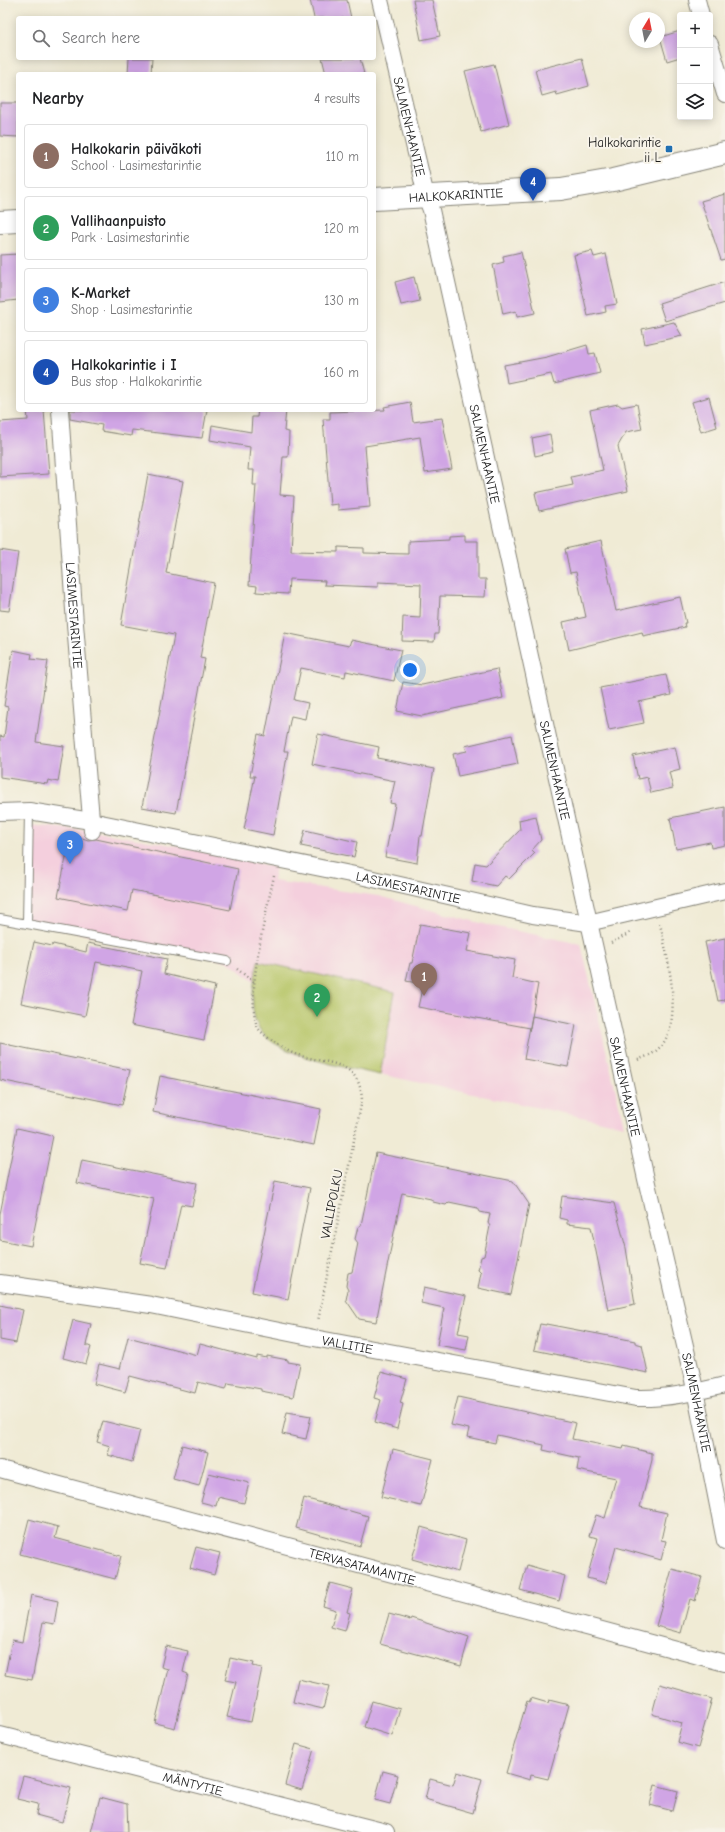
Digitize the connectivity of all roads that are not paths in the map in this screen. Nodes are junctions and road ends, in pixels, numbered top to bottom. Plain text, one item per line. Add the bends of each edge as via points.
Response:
1 (380, 0) edge
2 (697, 0) edge
3 (701, 12) edge
4 (711, 48) edge
5 (725, 94) edge
6 (725, 153) edge
7 (426, 196) junction
8 (376, 199) edge
9 (16, 221) edge
10 (0, 222) edge
11 (60, 412) edge
12 (29, 811) junction
13 (0, 812) edge
14 (92, 826) junction
15 (725, 891) edge
16 (0, 919) edge
17 (27, 923) junction
18 (588, 923) junction
19 (227, 961) road end
20 (0, 1283) edge
21 (725, 1385) edge
22 (695, 1393) junction
23 (0, 1469) edge
24 (725, 1541) edge
25 (725, 1663) edge
26 (0, 1736) edge
27 (386, 1832) edge

1 - 7 street, SALMENHAANTIE
2 - 3 street
4 - 5 street
6 - 7 street, HALKOKARINTIE via 613,180 561,189
7 - 8 street, HALKOKARINTIE
7 - 18 street, SALMENHAANTIE
9 - 10 street
11 - 14 street, LASIMESTARINTIE
12 - 13 street, LASIMESTARINTIE
12 - 14 street, LASIMESTARINTIE
12 - 17 lane
14 - 18 street, LASIMESTARINTIE via 360,876 533,914
15 - 18 street, LASIMESTARINTIE
16 - 17 lane
17 - 19 lane
18 - 22 street, SALMENHAANTIE
20 - 22 street, VALLITIE via 151,1305 636,1398 658,1399
21 - 22 street, VALLITIE
22 - 24 street, SALMENHAANTIE
23 - 25 street, TERVASATAMANTIE
26 - 27 street, MÄNTYTIE

